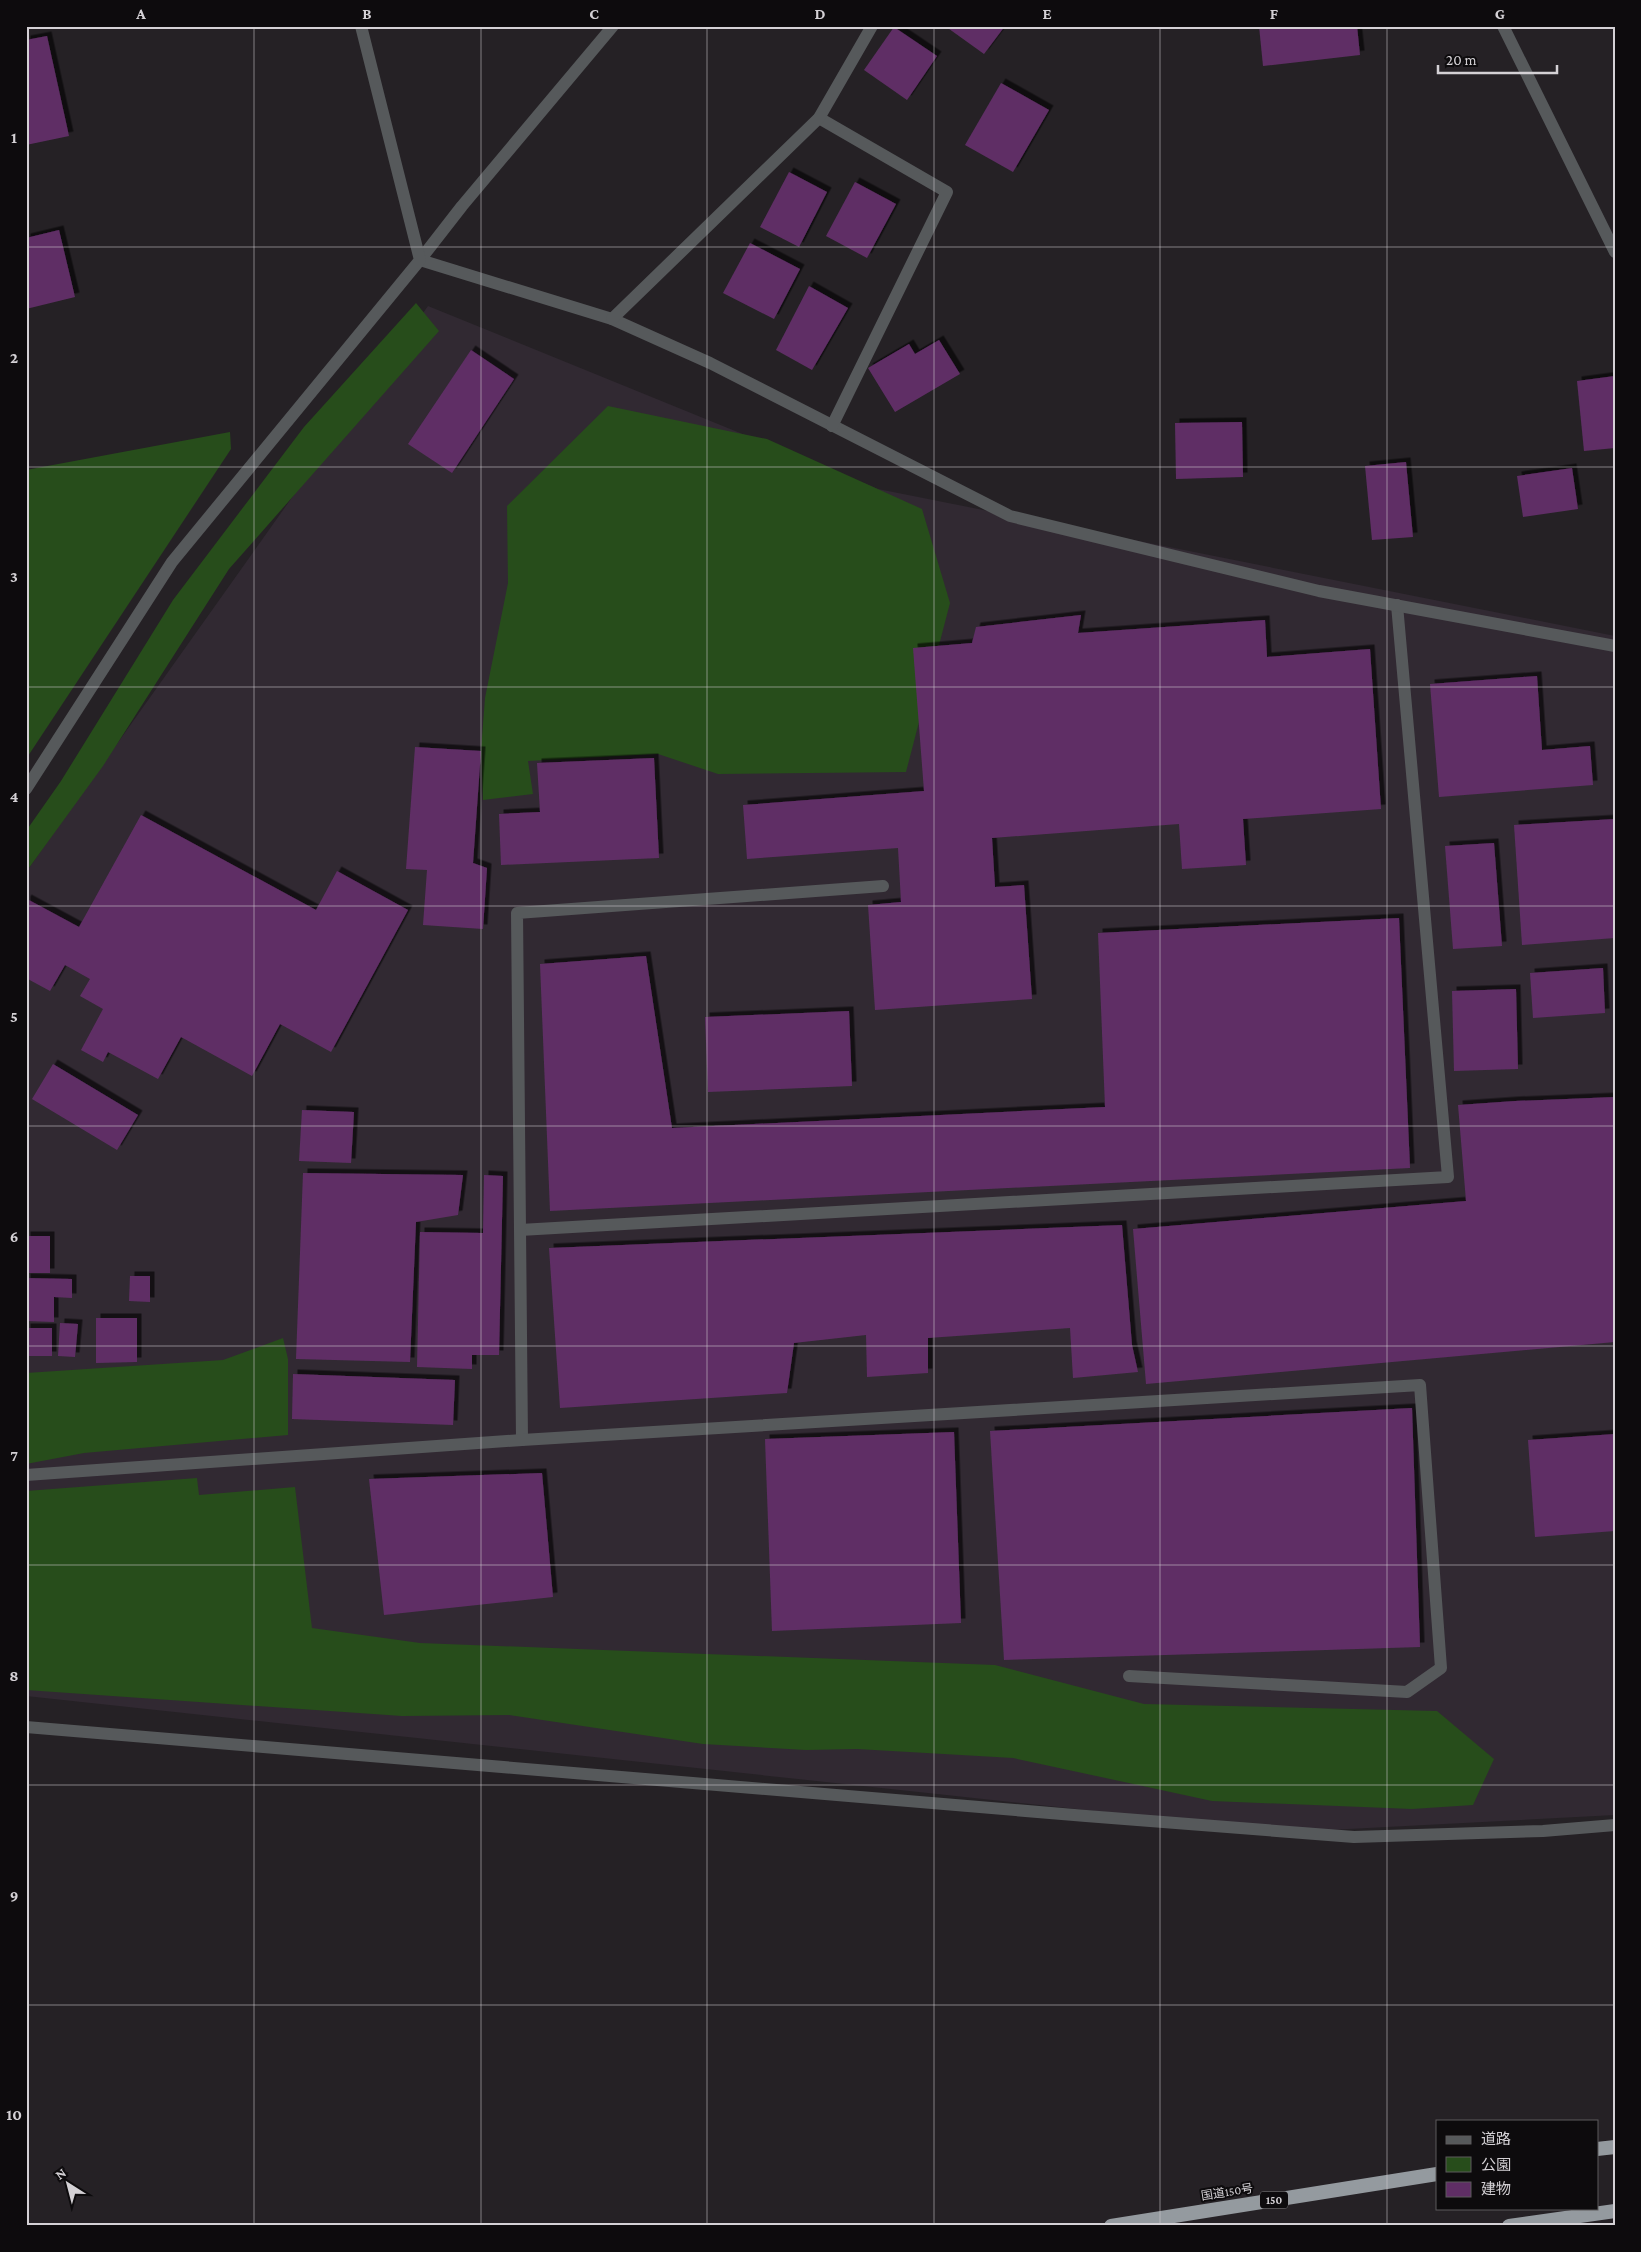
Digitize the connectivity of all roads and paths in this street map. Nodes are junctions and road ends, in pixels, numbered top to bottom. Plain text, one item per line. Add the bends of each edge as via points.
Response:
1 (361, 26) edge
2 (613, 26) edge
3 (872, 26) edge
4 (1503, 26) edge
5 (819, 118) junction
6 (1615, 252) edge
7 (420, 260) junction
8 (612, 319) junction
9 (832, 426) junction
10 (1397, 605) junction
11 (1615, 646) edge
12 (26, 789) edge
13 (884, 886) dead end
14 (520, 1230) junction
15 (522, 1440) junction
16 (26, 1475) edge
17 (1129, 1676) dead end
18 (26, 1727) edge
19 (1615, 1825) edge
20 (1615, 2147) edge
21 (1598, 2149) edge
22 (1436, 2174) edge
23 (1615, 2211) edge
24 (1111, 2226) edge
25 (1509, 2226) edge

1 - 7 street
2 - 7 street
3 - 5 street
4 - 6 street
5 - 8 street
5 - 9 street via 947,192
7 - 8 street
7 - 12 street via 172,562
8 - 9 street
9 - 10 street via 1010,516 1319,591
10 - 11 street
10 - 14 street via 1448,1177
13 - 14 street via 517,913
14 - 15 street
15 - 16 street
15 - 17 street via 1420,1385 1440,1668 1407,1692
18 - 19 street via 1354,1837 1543,1831
20 - 21 highway
22 - 24 highway, 国道150号 / 150
23 - 25 highway

